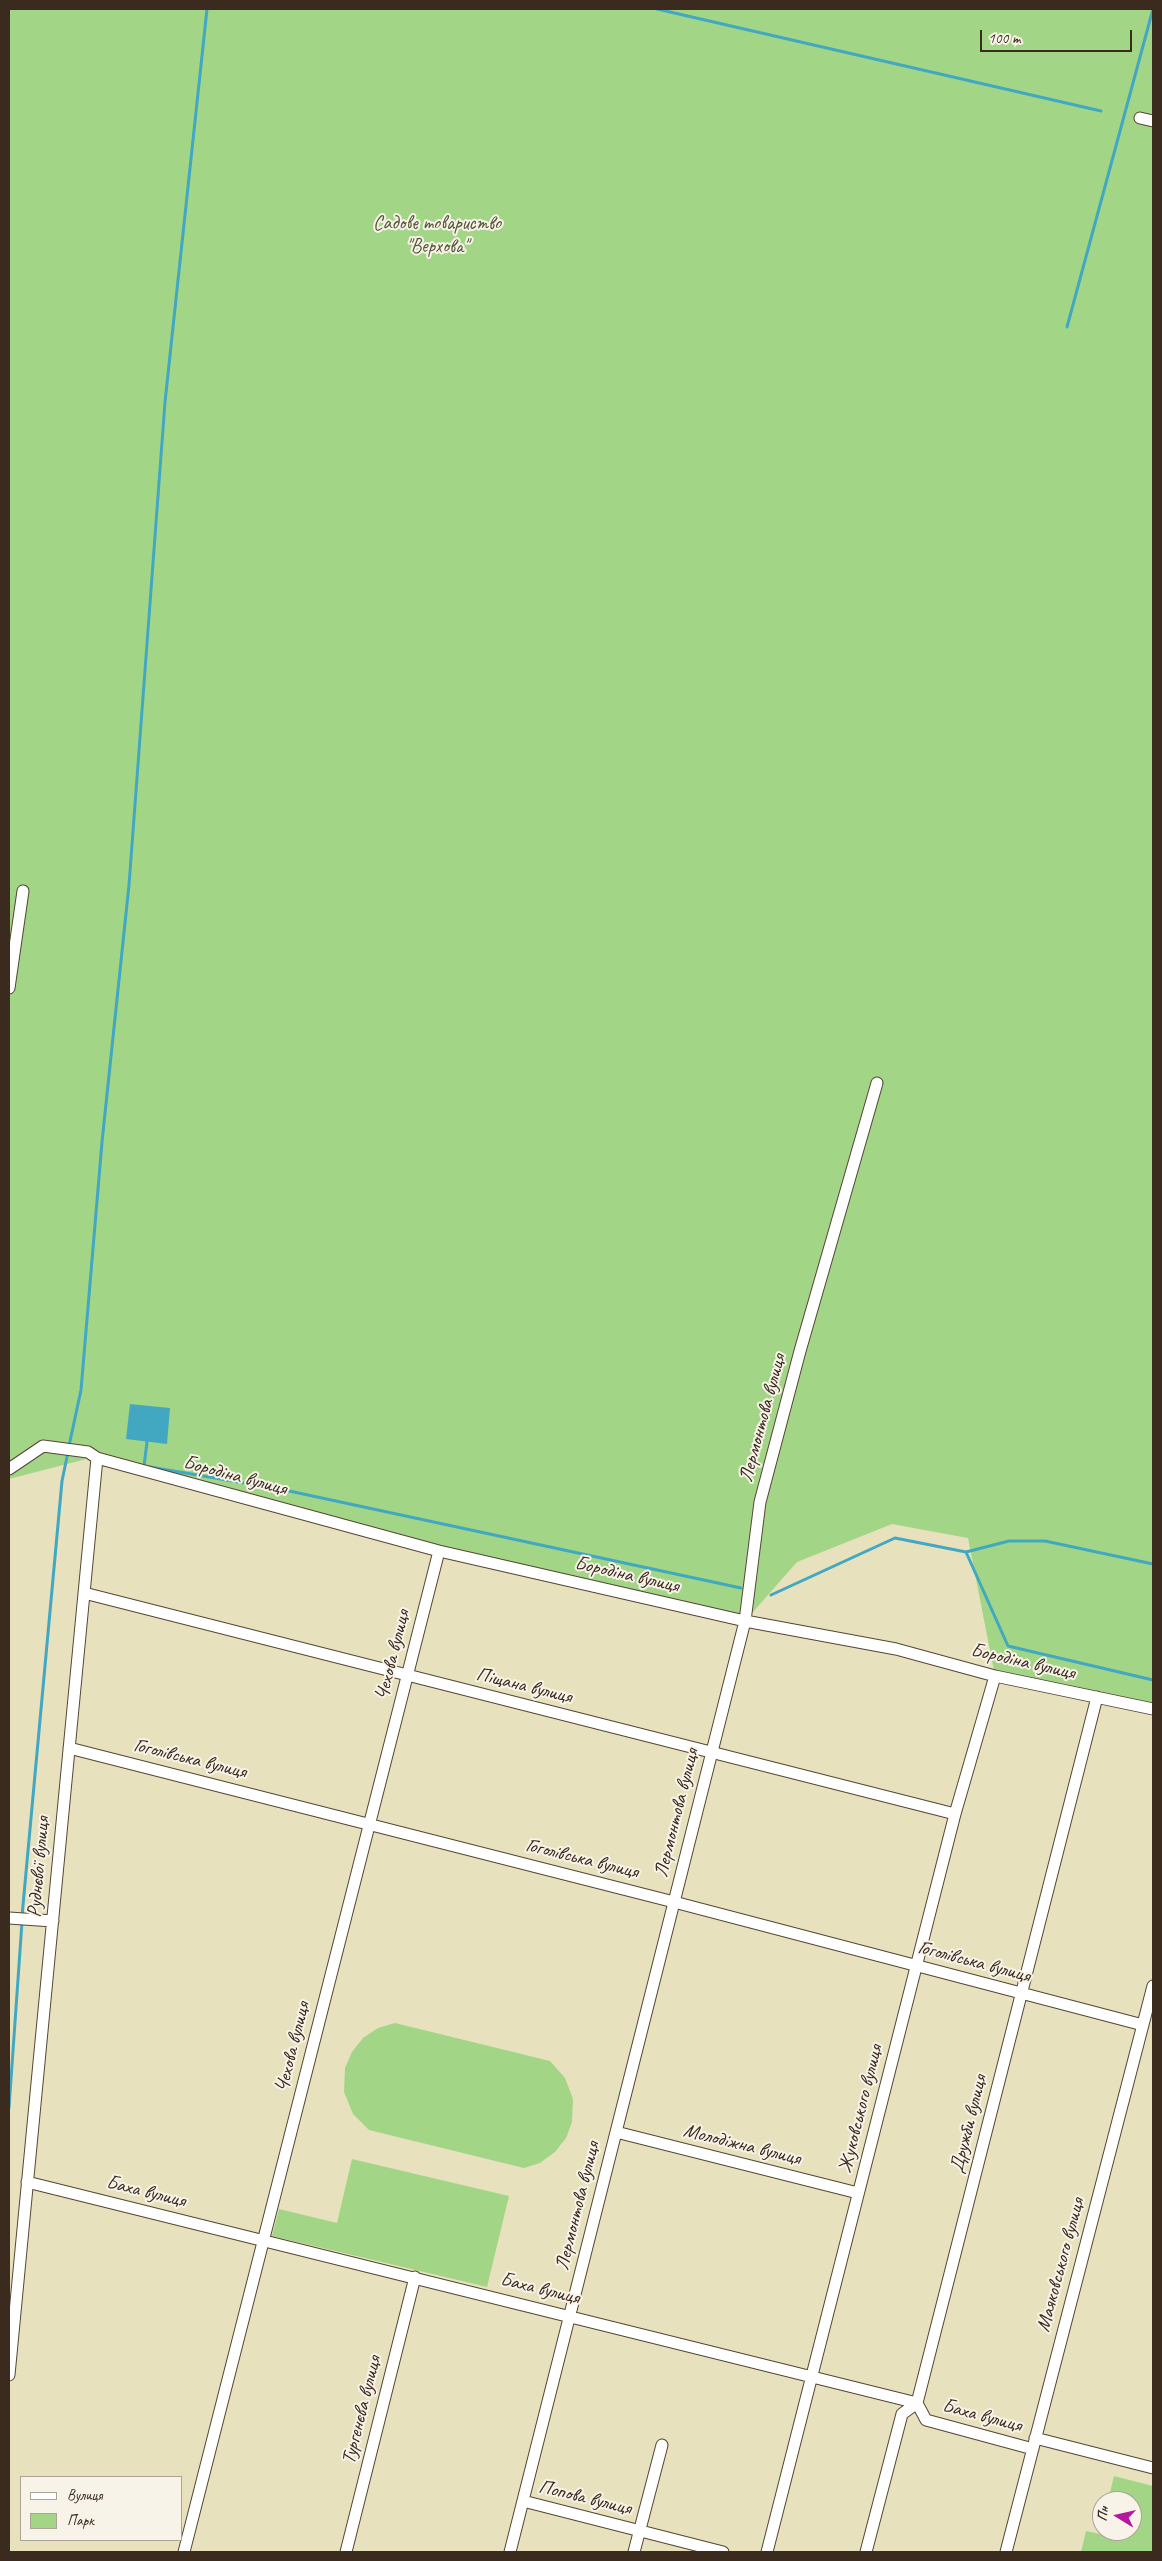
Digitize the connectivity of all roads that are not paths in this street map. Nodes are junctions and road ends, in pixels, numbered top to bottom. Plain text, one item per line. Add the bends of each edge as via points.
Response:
1 (1140, 118) dead end
2 (1153, 121) edge
3 (23, 891) dead end
4 (9, 988) edge
5 (877, 1083) dead end
6 (92, 1455) junction
7 (9, 1468) edge
8 (439, 1551) junction
9 (84, 1593) junction
10 (745, 1621) junction
11 (408, 1676) junction
12 (995, 1676) junction
13 (1097, 1697) junction
14 (1153, 1710) edge
15 (69, 1748) junction
16 (711, 1753) junction
17 (956, 1814) junction
18 (370, 1824) junction
19 (674, 1902) junction
20 (9, 1918) edge
21 (52, 1921) junction
22 (916, 1966) junction
23 (1153, 1986) edge
24 (1021, 1994) junction
25 (1143, 2025) junction
26 (616, 2132) junction
27 (28, 2182) junction
28 (858, 2194) junction
29 (263, 2240) junction
30 (415, 2278) junction
31 (569, 2316) junction
32 (9, 2376) edge
33 (812, 2376) junction
34 (917, 2403) junction
35 (1034, 2444) junction
36 (662, 2445) dead end
37 (1153, 2468) edge
38 (522, 2501) junction
39 (639, 2531) junction
40 (184, 2552) edge
41 (346, 2552) edge
42 (510, 2552) edge
43 (634, 2552) edge
44 (723, 2552) edge
45 (767, 2552) edge
46 (866, 2552) edge
47 (1006, 2552) edge

1 - 2 street
3 - 4 street
5 - 10 street, Лермонтова вулиця via 760,1502
6 - 7 street via 43,1446
6 - 8 street, Бородіна вулиця
6 - 9 street, Руднєвої вулиця
8 - 10 street, Бородіна вулиця
8 - 11 street, Чехова вулиця
9 - 11 street, Піщана вулиця
9 - 15 street, Руднєвої вулиця
10 - 12 street, Бородіна вулиця via 896,1649
10 - 16 street, Лермонтова вулиця
11 - 16 street, Піщана вулиця
11 - 18 street, Чехова вулиця
12 - 13 street, Бородіна вулиця
12 - 17 street, Жуковського вулиця
13 - 14 street, Бородіна вулиця
13 - 24 street, Дружби вулиця
15 - 18 street, Гоголівська вулиця
15 - 21 street, Руднєвої вулиця
16 - 17 street, Піщана вулиця
16 - 19 street, Лермонтова вулиця
17 - 22 street, Жуковського вулиця
18 - 19 street, Гоголівська вулиця
18 - 29 street, Чехова вулиця
19 - 22 street, Гоголівська вулиця
19 - 26 street, Лермонтова вулиця
20 - 21 street
21 - 27 street, Руднєвої вулиця
22 - 24 street, Гоголівська вулиця
22 - 28 street, Жуковського вулиця
23 - 25 street, Маяковського вулиця
24 - 25 street, Гоголівська вулиця
24 - 34 street, Дружби вулиця
25 - 35 street, Маяковського вулиця
26 - 28 street, Молодіжна вулиця
26 - 31 street, Лермонтова вулиця
27 - 29 street, Баха вулиця
27 - 32 street, Руднєвої вулиця
28 - 33 street, Жуковського вулиця
29 - 30 street, Баха вулиця
29 - 40 street, Чехова вулиця
30 - 31 street, Баха вулиця
30 - 41 street, Тургенєва вулиця
31 - 33 street, Баха вулиця
31 - 38 street, Лермонтова вулиця
33 - 34 street, Баха вулиця
33 - 45 street, Жуковського вулиця
34 - 35 street, Баха вулиця via 926,2420
34 - 46 street, Дружби вулиця via 902,2414
35 - 37 street, Баха вулиця
35 - 47 street, Маяковського вулиця
36 - 39 street, Попова вулиця
38 - 39 street, Попова вулиця
38 - 42 street, Лермонтова вулиця
39 - 43 street, Попова вулиця
39 - 44 street, Попова вулиця

